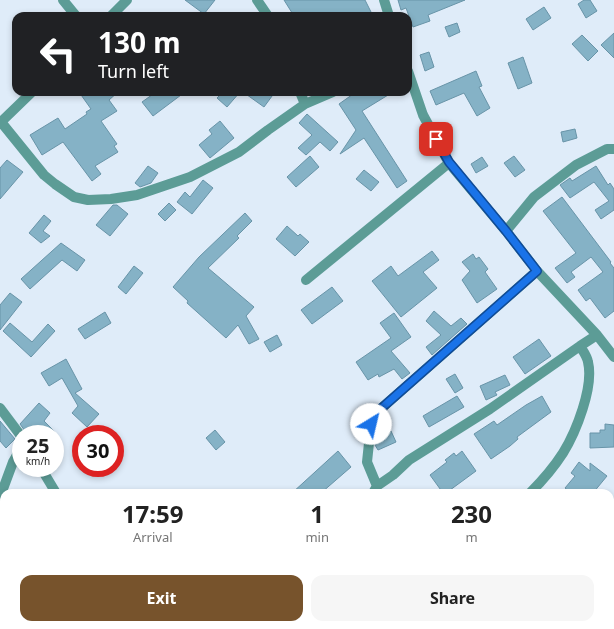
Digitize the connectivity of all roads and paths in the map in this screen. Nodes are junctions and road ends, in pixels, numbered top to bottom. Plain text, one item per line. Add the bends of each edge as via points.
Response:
1 (63, 0) edge
2 (127, 0) edge
3 (258, 0) edge
4 (384, 0) edge
5 (73, 12) edge
6 (115, 12) edge
7 (266, 12) edge
8 (388, 12) edge
9 (412, 82) edge
10 (28, 96) edge
11 (302, 96) edge
12 (324, 96) edge
13 (305, 104) junction
14 (0, 123) edge
15 (614, 149) edge
16 (449, 162) junction
17 (506, 231) junction
18 (537, 271) junction
19 (306, 280) dead end
20 (597, 335) junction
21 (580, 346) junction
22 (614, 357) edge
23 (0, 408) edge
24 (13, 425) edge
25 (12, 465) edge
26 (46, 477) edge
27 (3, 489) edge
28 (54, 489) edge
29 (375, 489) edge
30 (376, 489) edge
31 (534, 489) edge

1 - 5 street
2 - 6 street
3 - 7 street
4 - 8 street
9 - 16 street via 424,115
10 - 14 street
11 - 13 street
12 - 13 street
13 - 14 street via 239,152 190,177 136,195 111,199 88,200 74,197 54,184
15 - 17 street via 576,165 534,197
16 - 17 street
16 - 19 street
17 - 18 street
18 - 20 street
18 - 29 street via 376,413 371,424 368,462
20 - 21 street
20 - 22 street
21 - 30 street via 490,409 409,460
21 - 31 street via 588,361 590,376 587,394 564,452
23 - 24 street
25 - 27 street
26 - 28 street

